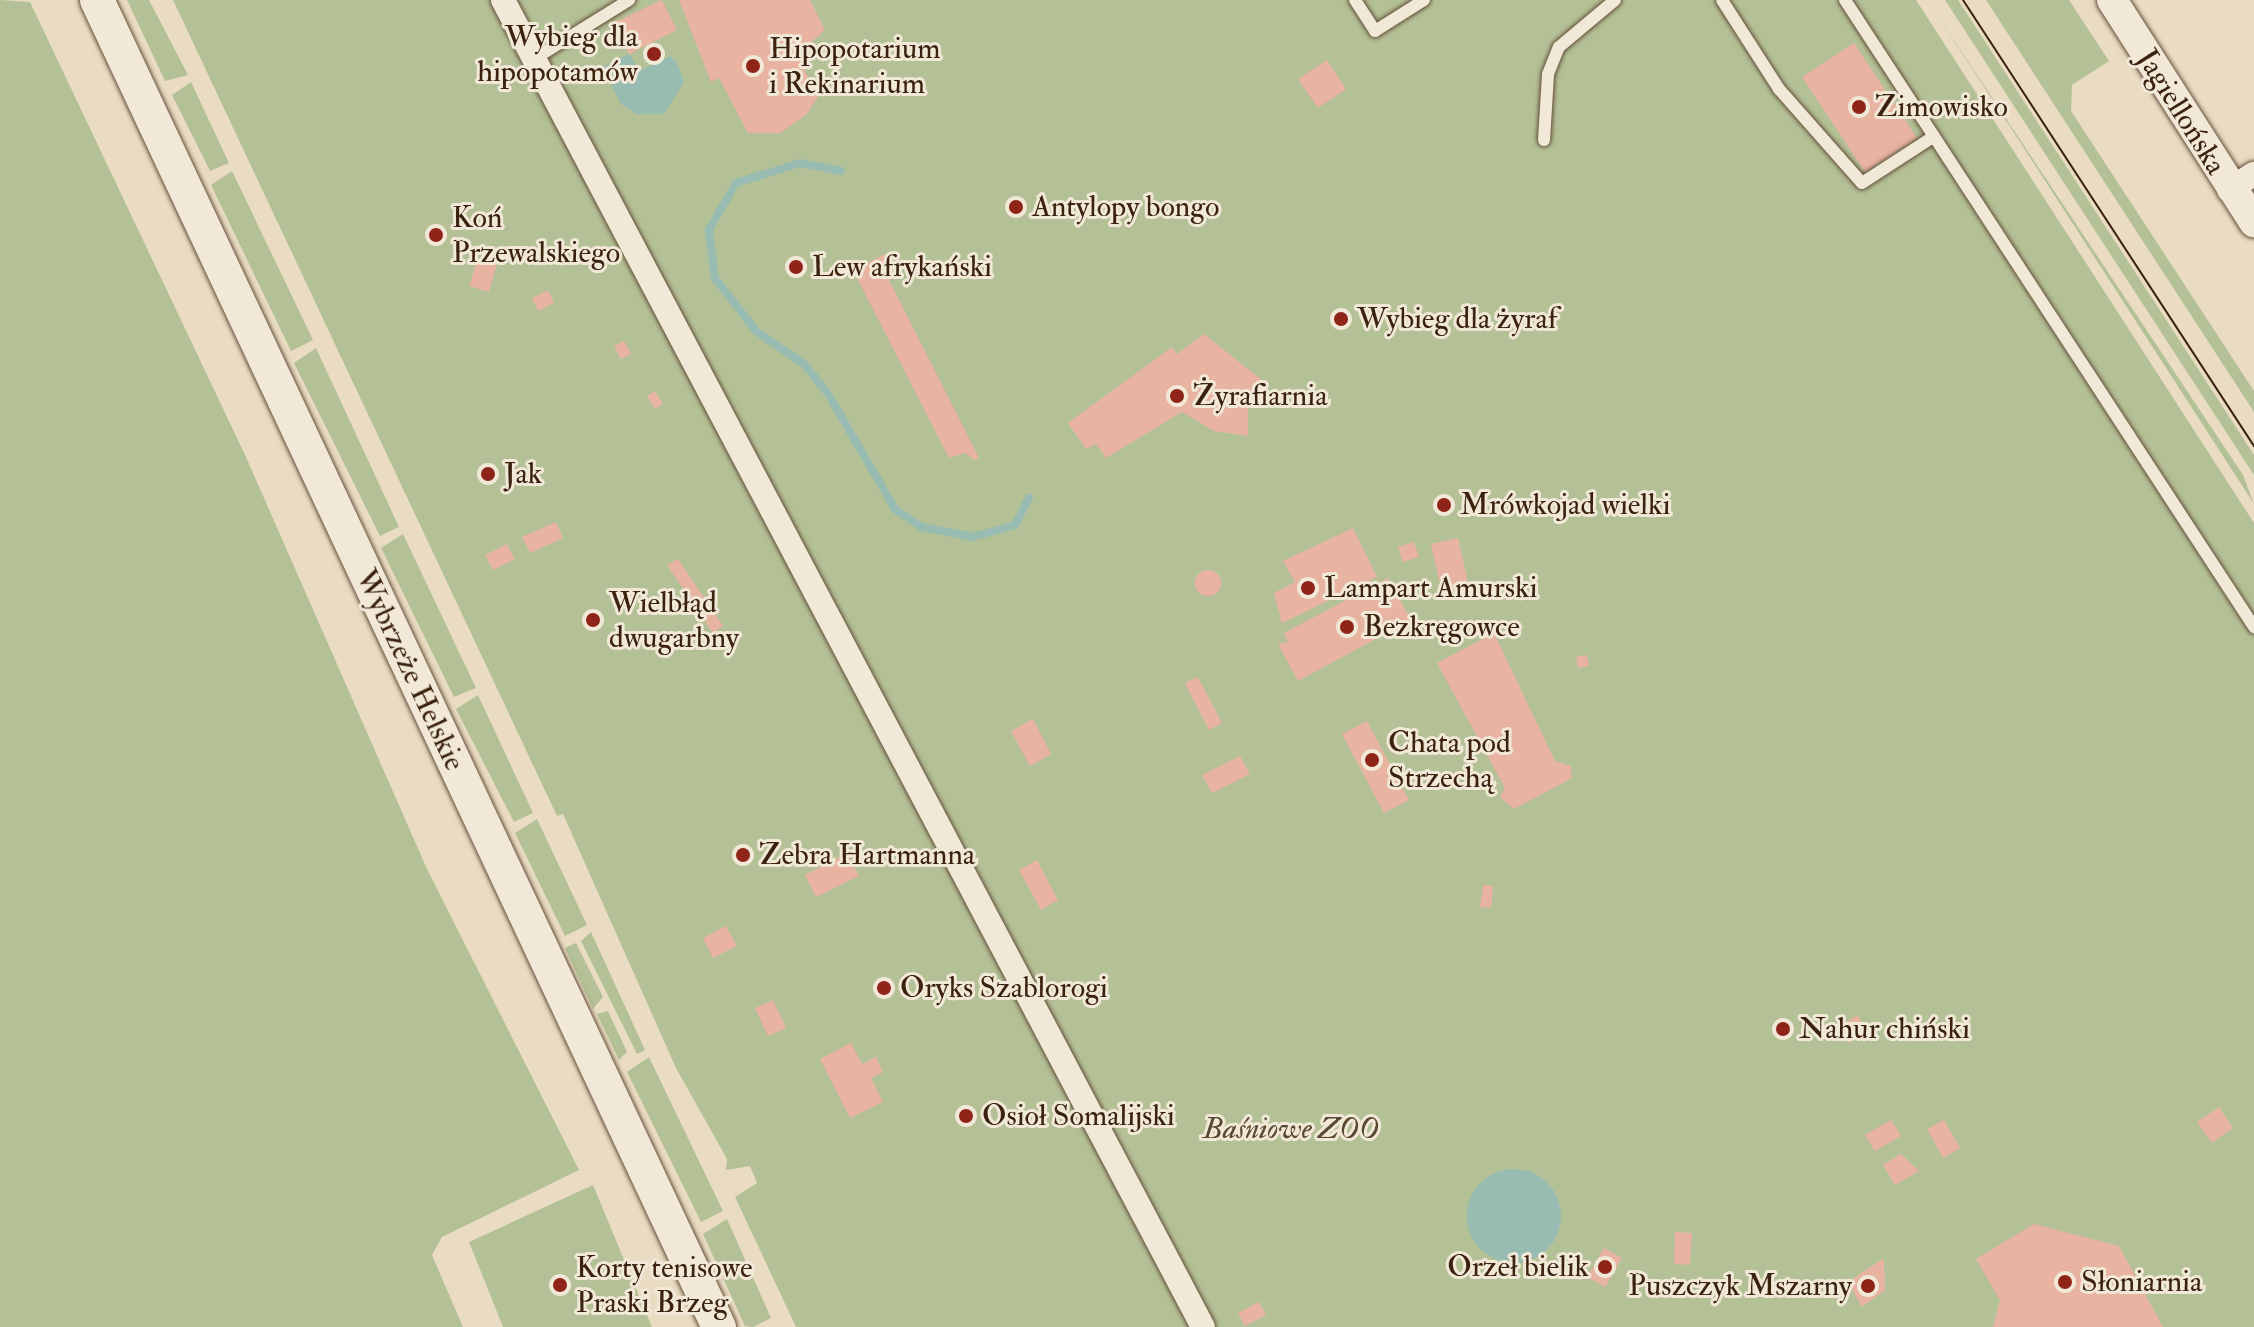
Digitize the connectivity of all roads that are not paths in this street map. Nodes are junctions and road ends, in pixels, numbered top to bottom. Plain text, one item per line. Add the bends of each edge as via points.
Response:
1 (503, 0) edge
2 (629, 0) edge
3 (1355, 0) edge
4 (1424, 0) edge
5 (1615, 0) edge
6 (1722, 0) edge
7 (1845, 0) edge
8 (2112, 0) edge
9 (97, 4) edge
10 (534, 59) junction
11 (1933, 137) junction
12 (1544, 140) dead end
13 (2242, 182) edge
14 (2254, 222) edge
15 (2254, 627) edge
16 (719, 1327) edge
17 (1203, 1327) edge

1 - 10 street
2 - 10 lane
3 - 4 lane via 1375,31
5 - 12 lane via 1559,47 1548,74
6 - 11 lane via 1779,89 1862,183
7 - 11 lane
8 - 13 street, Jagiellońska
9 - 16 main road, Wybrzeże Helskie
10 - 17 street
11 - 15 lane
13 - 14 street, Jagiellońska

